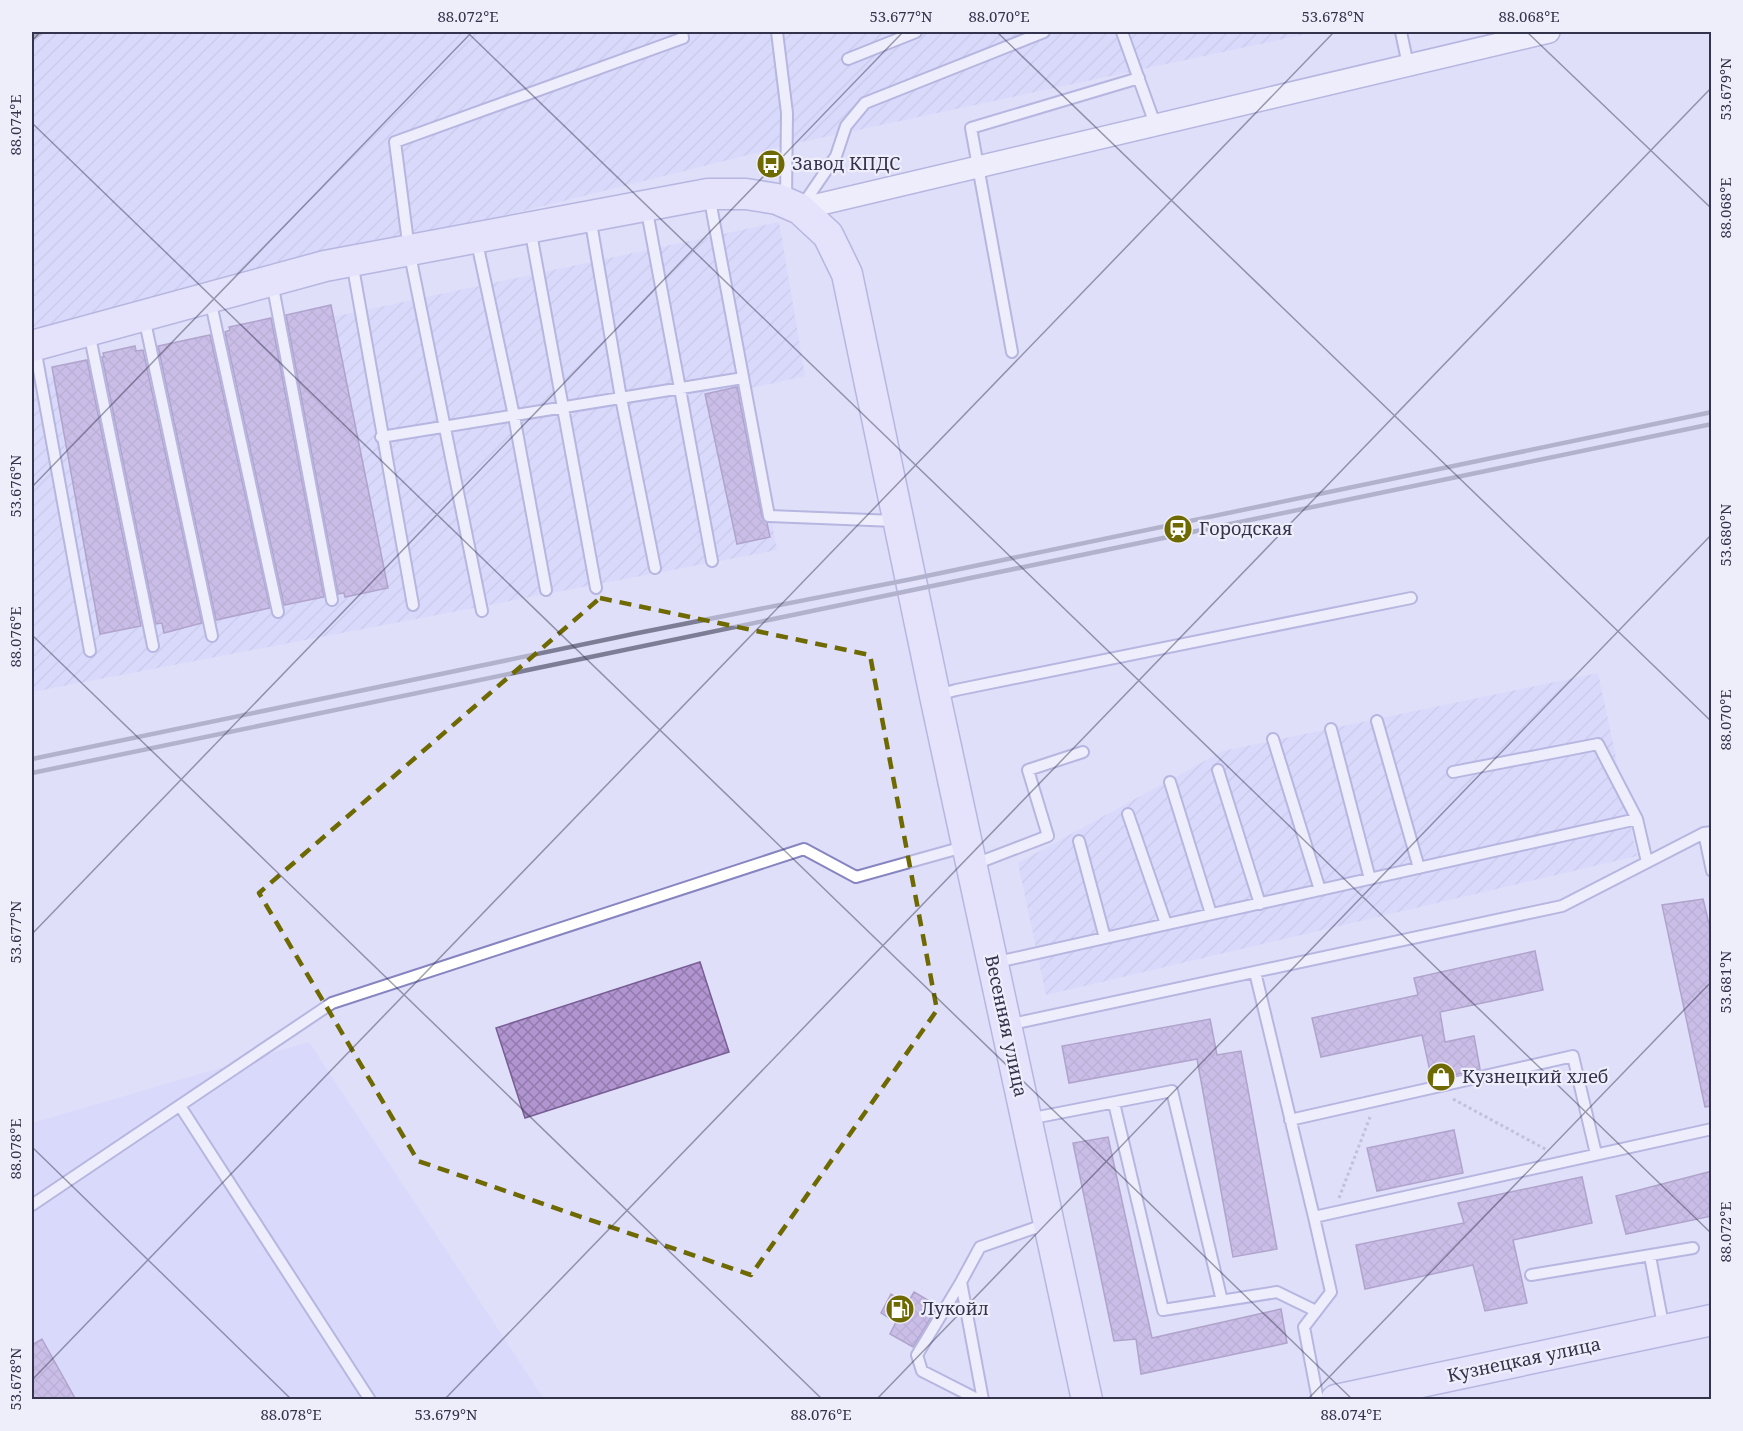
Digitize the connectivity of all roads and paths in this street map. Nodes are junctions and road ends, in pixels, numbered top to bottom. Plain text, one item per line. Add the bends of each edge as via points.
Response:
1 (682, 32) edge
2 (777, 32) edge
3 (916, 32) edge
4 (1044, 32) edge
5 (1122, 32) edge
6 (1401, 32) edge
7 (1550, 32) edge
8 (848, 59) dead end
9 (1408, 65) junction
10 (1139, 78) junction
11 (1155, 124) junction
12 (977, 167) junction
13 (708, 194) junction
14 (646, 206) junction
15 (793, 206) junction
16 (590, 216) junction
17 (530, 227) junction
18 (476, 238) junction
19 (410, 250) junction
20 (352, 262) junction
21 (271, 281) junction
22 (210, 298) junction
23 (143, 316) junction
24 (89, 330) junction
25 (33, 345) edge
26 (1012, 352) dead end
27 (743, 378) junction
28 (680, 388) junction
29 (621, 398) junction
30 (562, 408) junction
31 (514, 416) junction
32 (446, 427) junction
33 (381, 438) junction
34 (898, 521) junction
35 (712, 561) dead end
36 (655, 568) dead end
37 (596, 588) dead end
38 (546, 590) dead end
39 (1411, 598) dead end
40 (332, 600) dead end
41 (413, 605) dead end
42 (482, 611) dead end
43 (278, 612) dead end
44 (212, 636) dead end
45 (153, 646) dead end
46 (90, 651) dead end
47 (935, 696) junction
48 (1377, 721) dead end
49 (1331, 729) dead end
50 (1273, 739) dead end
51 (1083, 752) dead end
52 (1218, 770) dead end
53 (1453, 772) dead end
54 (1170, 782) dead end
55 (1128, 814) dead end
56 (1637, 819) junction
57 (1708, 832) edge
58 (1079, 841) dead end
59 (969, 856) junction
60 (1647, 862) junction
61 (1419, 868) junction
62 (1712, 871) edge
63 (1370, 879) junction
64 (1320, 890) junction
65 (1260, 904) junction
66 (1211, 914) junction
67 (1166, 924) junction
68 (1104, 938) junction
69 (993, 963) junction
70 (1255, 972) junction
71 (1006, 1025) junction
72 (1433, 1088) junction
73 (1376, 1101) junction
74 (1114, 1103) junction
75 (180, 1106) junction
76 (1027, 1119) junction
77 (1290, 1120) junction
78 (1712, 1129) edge
79 (1596, 1154) junction
80 (1567, 1161) junction
81 (32, 1205) edge
82 (1334, 1212) junction
83 (1314, 1216) junction
84 (1049, 1223) junction
85 (1693, 1248) dead end
86 (1650, 1256) junction
87 (1531, 1275) dead end
88 (960, 1282) junction
89 (1222, 1301) junction
90 (1316, 1311) junction
91 (1712, 1320) edge
92 (1664, 1330) junction
93 (370, 1400) edge
94 (979, 1400) edge
95 (983, 1400) edge
96 (1088, 1400) edge
97 (1318, 1400) edge
98 (1336, 1400) edge

1 - 19 lane via 683,38 395,142
2 - 15 lane via 788,113
3 - 8 lane
4 - 15 lane via 865,103 846,126 836,156
5 - 10 lane
6 - 9 lane
7 - 9 street
9 - 11 street
10 - 11 lane
10 - 12 lane via 971,128
11 - 12 street
12 - 15 street
12 - 26 lane
13 - 14 street
13 - 15 street via 746,194
13 - 27 lane
14 - 16 street
14 - 28 lane
15 - 34 street, Весенняя улица via 828,235 847,274
16 - 17 street
16 - 29 lane
17 - 18 street
17 - 30 lane
18 - 19 street
18 - 31 lane
19 - 20 street
19 - 32 lane
20 - 21 street
20 - 33 lane
21 - 22 street
21 - 40 lane
22 - 23 street
22 - 43 lane
23 - 24 street
23 - 44 lane
24 - 25 street
24 - 45 lane
25 - 46 lane
27 - 28 lane
27 - 34 lane via 769,516
28 - 29 lane
28 - 35 lane
29 - 30 lane
29 - 36 lane
30 - 31 lane
30 - 37 lane
31 - 32 lane
31 - 38 lane
32 - 33 lane
32 - 42 lane
33 - 41 lane
34 - 47 street, Весенняя улица
39 - 47 lane
47 - 59 street, Весенняя улица
48 - 61 lane
49 - 63 lane
50 - 64 lane
51 - 59 lane via 1028,770 1048,836
52 - 65 lane
53 - 56 lane via 1598,744
54 - 66 lane
55 - 67 lane
56 - 60 lane
56 - 61 lane
57 - 60 lane
57 - 62 lane
58 - 68 lane
59 - 69 street, Весенняя улица
59 - 75 lane via 856,877 804,849 332,1003
60 - 70 lane via 1562,906
61 - 63 lane
63 - 64 lane
64 - 65 lane
65 - 66 lane
66 - 67 lane
67 - 68 lane
68 - 69 lane
69 - 71 street, Весенняя улица
70 - 71 lane
70 - 77 lane
71 - 76 street, Весенняя улица
72 - 73 lane
72 - 79 lane via 1573,1056
72 - 80 path
73 - 77 lane
73 - 82 path
74 - 76 lane
74 - 89 lane via 1163,1310
74 - 89 lane via 1172,1091
75 - 81 lane
75 - 93 lane
76 - 84 street, Весенняя улица
77 - 83 lane
78 - 79 lane
79 - 80 lane
80 - 82 lane
82 - 83 lane
83 - 90 lane via 1331,1292
84 - 88 lane via 980,1247
84 - 96 street, Весенняя улица
85 - 86 lane
86 - 87 lane
86 - 92 lane
88 - 94 lane via 917,1355 922,1371
88 - 95 lane
89 - 90 lane via 1277,1292
90 - 97 lane via 1304,1327
91 - 92 street, Кузнецкая улица
92 - 98 street, Кузнецкая улица via 1426,1385

